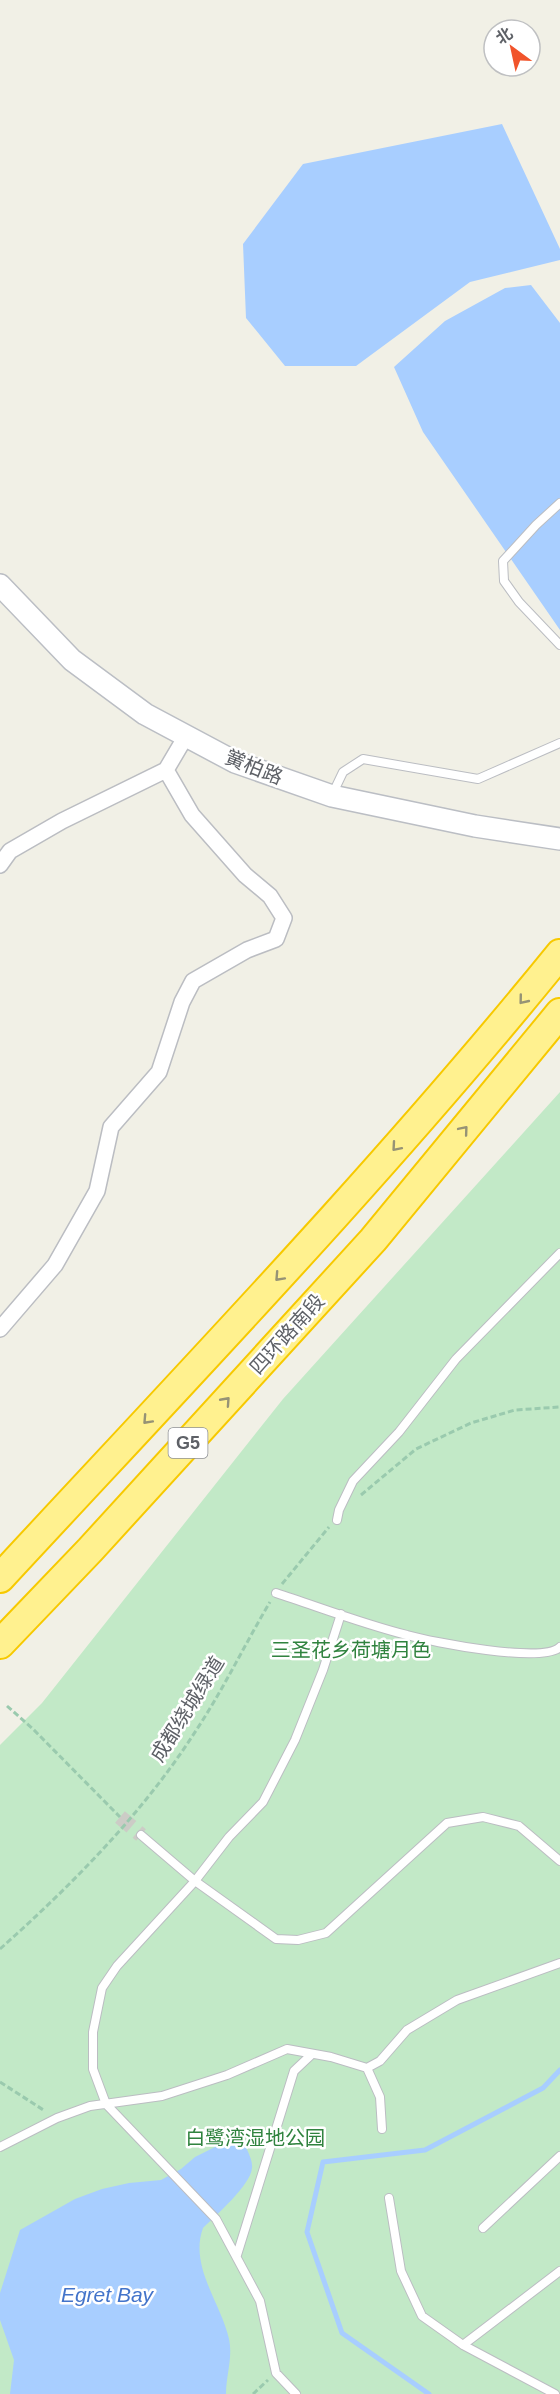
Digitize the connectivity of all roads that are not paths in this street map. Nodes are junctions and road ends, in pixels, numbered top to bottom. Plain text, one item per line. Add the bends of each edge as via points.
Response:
1 (560, 503) edge
2 (0, 585) edge
3 (560, 645) edge
4 (186, 736) junction
5 (560, 743) edge
6 (166, 770) junction
7 (332, 796) junction
8 (560, 839) edge
9 (0, 865) edge
10 (560, 954) edge
11 (560, 1013) edge
12 (560, 1253) edge
13 (0, 1329) edge
14 (162, 1471) junction
15 (337, 1520) road end
16 (53, 1521) junction
17 (0, 1570) edge
18 (0, 1578) edge
19 (276, 1593) road end
20 (341, 1614) junction
21 (0, 1644) edge
22 (560, 1647) edge
23 (0, 1664) edge
24 (141, 1835) tunnel mouth
25 (560, 1861) edge
26 (195, 1881) junction
27 (560, 1963) edge
28 (312, 2054) junction
29 (367, 2068) junction
30 (106, 2104) junction
31 (382, 2129) dead end
32 (0, 2147) edge
33 (560, 2156) edge
34 (389, 2198) dead end
35 (483, 2228) dead end
36 (237, 2255) junction
37 (560, 2271) edge
38 (463, 2345) junction
39 (296, 2394) edge
40 (555, 2394) edge

1 - 3 lane via 503,561 504,580
2 - 4 street, 黉柏路 via 72,660 145,714
4 - 6 street
4 - 7 street, 黉柏路 via 235,762
5 - 7 lane via 478,779 363,759 343,772
6 - 9 street via 53,826 10,851
6 - 13 street via 192,815 245,875 270,896 284,918 276,939 247,950 193,981 159,1072 111,1128 97,1191 55,1266
7 - 8 street, 黉柏路
10 -> 16 highway, G5 via 319,1235
14 -> 11 highway, 四环路南段 / G5 via 373,1240
12 - 15 lane via 456,1359 399,1432 353,1481
14 - 21 highway, 四环路南段 / G5
14 - 23 highway
16 - 17 highway
16 - 18 highway, G5
19 - 20 lane
20 - 22 lane via 406,1635 475,1649 532,1654
20 - 26 lane via 295,1740 263,1802 229,1836
24 - 26 lane
25 - 26 lane via 519,1826 483,1817 447,1823 326,1933 298,1940 276,1939
26 - 30 lane via 117,1966 102,1988 93,2032 93,2069
27 - 29 lane via 457,2000 407,2030 380,2061
28 - 29 lane
28 - 30 lane via 287,2049 162,2096
28 - 36 lane via 294,2072
29 - 31 lane via 380,2097
30 - 32 lane via 57,2118
30 - 36 lane via 216,2220
33 - 35 lane
34 - 38 lane via 401,2271 422,2316
36 - 39 lane via 260,2301 276,2373
37 - 38 lane
38 - 40 lane

